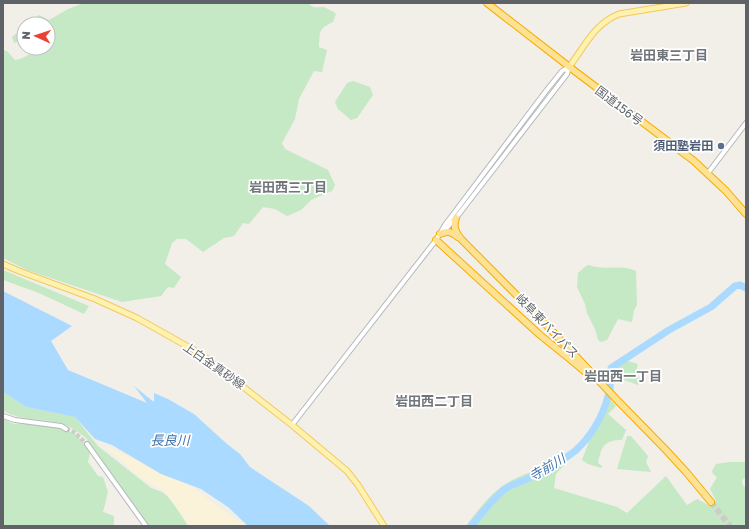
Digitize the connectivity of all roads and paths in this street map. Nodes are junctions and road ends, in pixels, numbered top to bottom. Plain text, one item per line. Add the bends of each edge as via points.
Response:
1 (487, 3) edge
2 (686, 3) edge
3 (569, 67) junction
4 (746, 123) edge
5 (708, 173) junction
6 (746, 214) edge
7 (456, 218) junction
8 (438, 237) junction
9 (461, 239) junction
10 (3, 264) edge
11 (3, 416) edge
12 (292, 425) junction
13 (66, 429) tunnel mouth
14 (88, 444) tunnel mouth
15 (146, 526) edge
16 (384, 526) edge

1 - 3 highway, 国道156号
2 - 3 main road via 609,18 596,29
3 - 5 highway, 国道156号
3 - 7 street
3 - 8 street via 562,71 546,91
4 - 5 street
5 - 6 highway, 国道156号
7 - 8 street
7 - 9 highway, 岐阜東バイパス via 455,230
8 - 9 highway via 449,231
8 - 9 highway, 岐阜東バイパス via 540,335 599,384 710,503 682,468
8 - 12 street
10 - 12 main road, 上白金真砂線 via 96,299 137,318 201,354
11 - 13 street via 62,426
12 - 16 main road, 上白金真砂線 via 347,471
14 - 15 street

